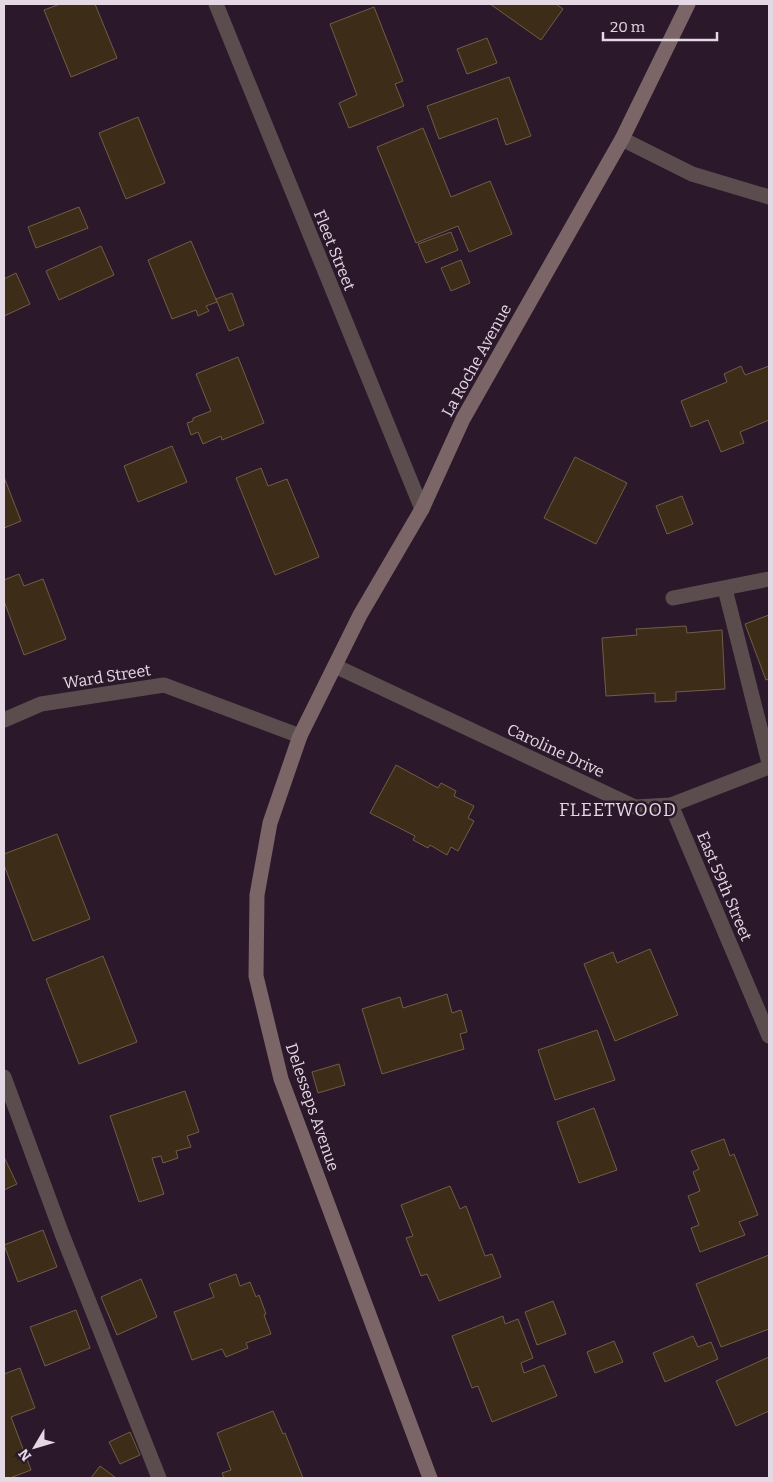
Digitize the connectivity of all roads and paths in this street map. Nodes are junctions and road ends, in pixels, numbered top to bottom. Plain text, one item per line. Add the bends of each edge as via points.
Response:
1 (216, 4) edge
2 (688, 4) edge
3 (622, 139) junction
4 (769, 197) edge
5 (422, 509) junction
6 (769, 579) edge
7 (725, 589) junction
8 (673, 598) dead end
9 (335, 666) junction
10 (4, 720) edge
11 (300, 736) junction
12 (769, 762) edge
13 (769, 767) edge
14 (672, 805) junction
15 (767, 1025) edge
16 (4, 1077) edge
17 (159, 1478) edge
18 (430, 1478) edge

1 - 5 street, Fleet Street
2 - 3 main road, La Roche Avenue
3 - 4 street via 692,174
3 - 5 main road, La Roche Avenue via 463,419
5 - 9 main road, La Roche Avenue via 360,615
6 - 7 street
7 - 8 street
7 - 12 street
9 - 11 main road, La Roche Avenue
9 - 14 street, Caroline Drive via 635,807
10 - 11 street, Ward Street via 41,704 164,685
11 - 18 main road, Delesseps Avenue via 270,823 257,895 256,976 281,1079
13 - 14 street, Caroline Drive
14 - 15 street, East 59th Street
16 - 17 street via 62,1234

